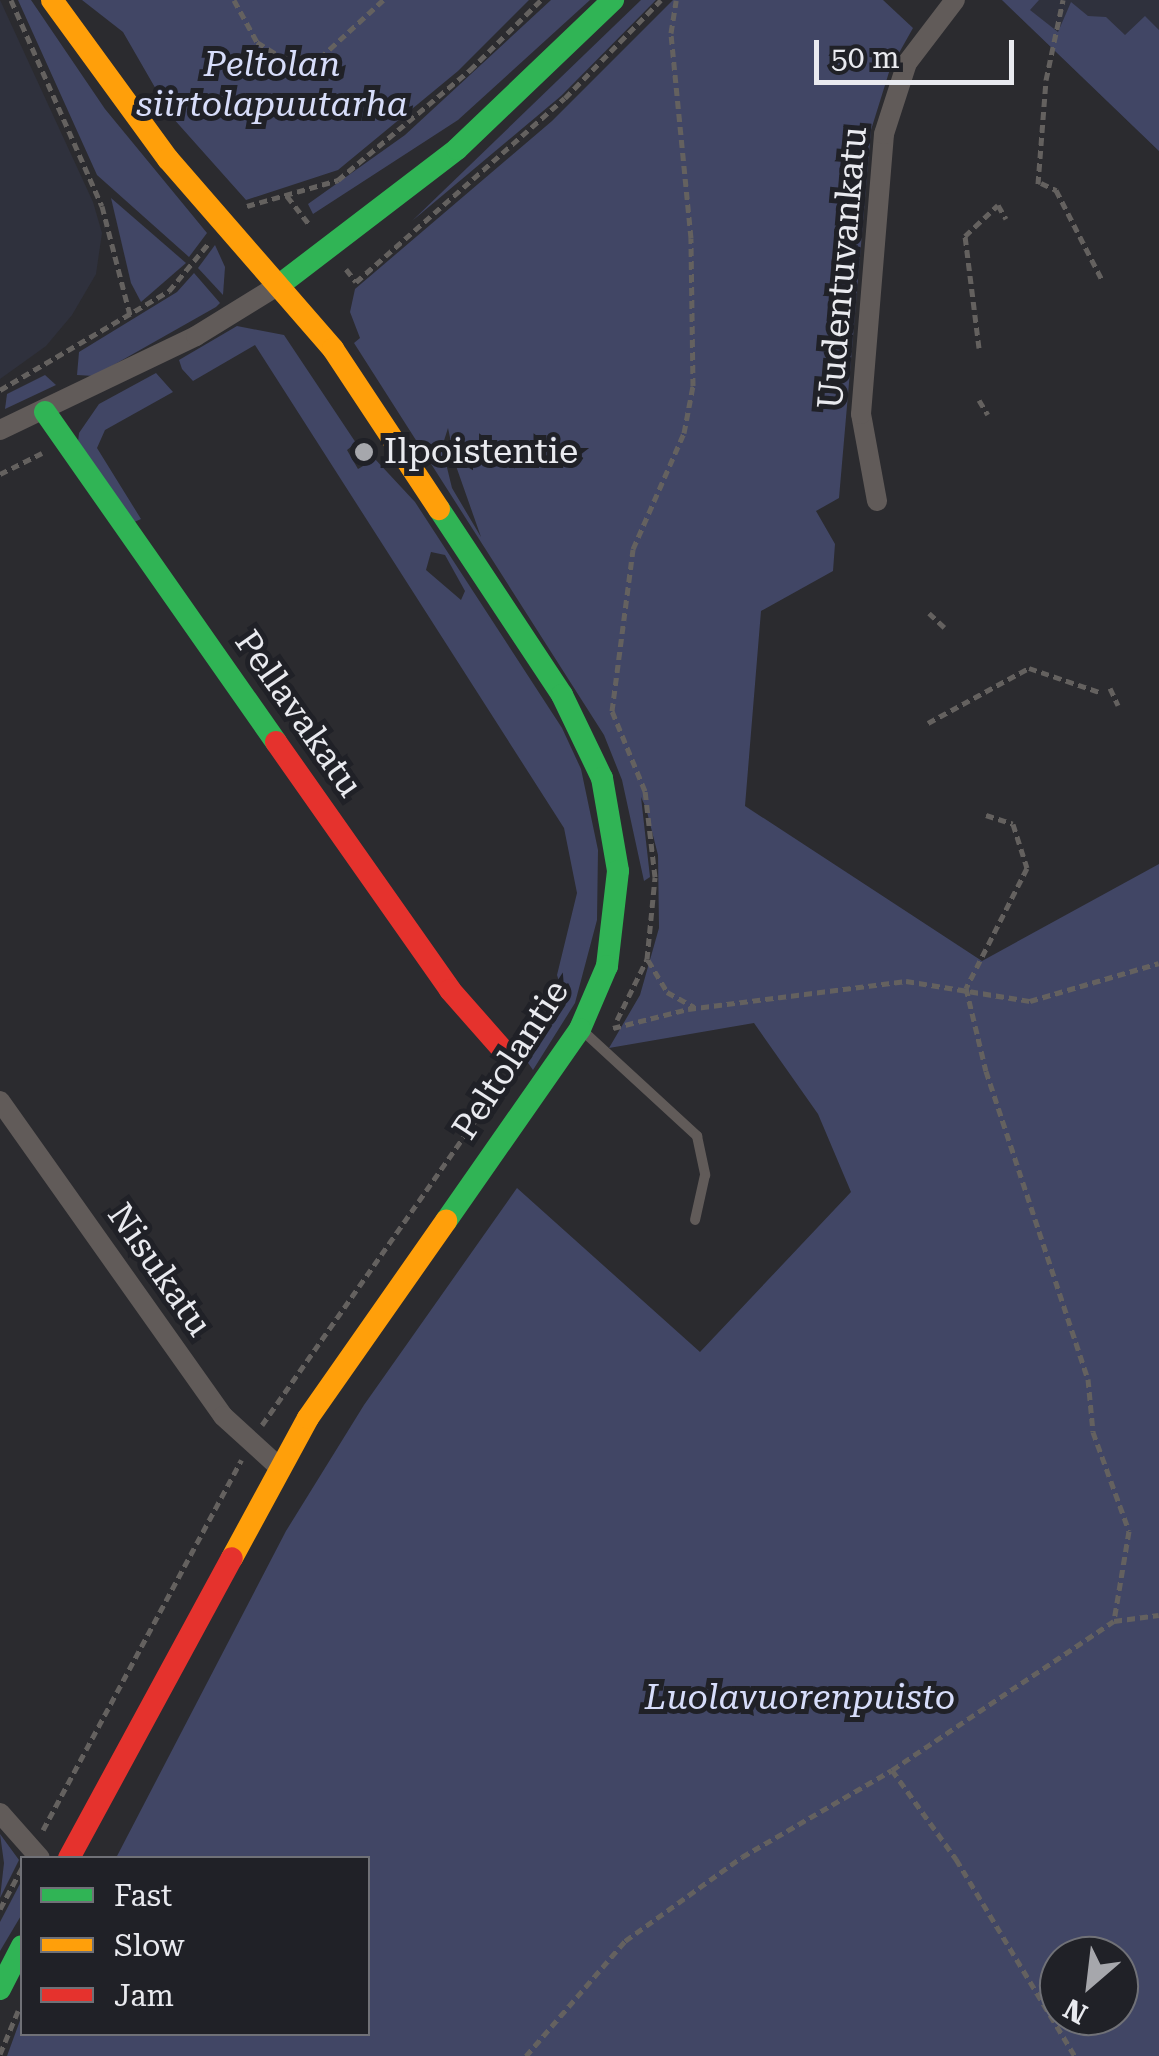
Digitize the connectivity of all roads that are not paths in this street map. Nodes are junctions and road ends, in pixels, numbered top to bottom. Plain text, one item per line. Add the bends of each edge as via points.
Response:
1 (52, 0) edge
2 (613, 0) edge
3 (955, 0) edge
4 (282, 282) junction
5 (45, 412) junction
6 (0, 430) edge
7 (877, 500) dead end
8 (580, 1028) junction
9 (502, 1050) dead end
10 (0, 1100) edge
11 (695, 1220) dead end
12 (278, 1466) junction
13 (0, 1813) edge
14 (38, 1856) edge
15 (69, 1856) edge
16 (20, 1950) edge
17 (0, 1988) edge

1 - 4 street, Peltolantie via 168,158
2 - 4 street via 457,149
3 - 7 street, Uudentuvankatu via 906,64 884,134 862,414
4 - 5 street via 196,336
4 - 8 street, Peltolantie via 551,678 602,778 618,871 613,938
5 - 6 street
5 - 9 street, Pellavakatu via 450,990
8 - 11 lane via 696,1136 705,1175
8 - 12 street, Peltolantie
10 - 12 street, Nisukatu via 223,1416
12 - 15 street, Peltolantie
13 - 14 street
16 - 17 street

